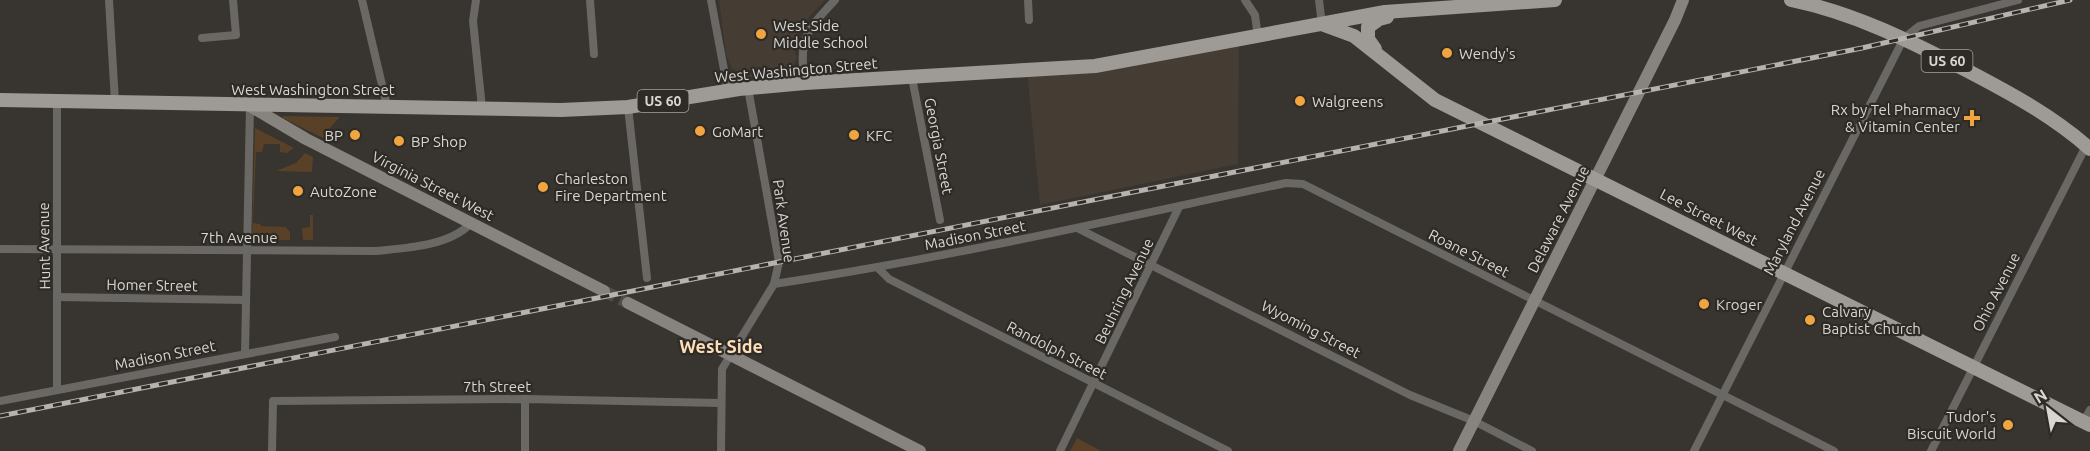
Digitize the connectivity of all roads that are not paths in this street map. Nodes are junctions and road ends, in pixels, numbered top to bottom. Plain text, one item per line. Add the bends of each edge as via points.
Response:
1 (109, 0) edge
2 (233, 0) edge
3 (362, 0) edge
4 (476, 0) edge
5 (590, 0) edge
6 (711, 0) edge
7 (836, 0) edge
8 (1028, 0) edge
9 (1245, 0) edge
10 (1319, 0) edge
11 (1555, 0) edge
12 (1683, 0) edge
13 (1791, 0) edge
14 (2018, 0) edge
15 (1814, 2) edge
16 (1425, 10) junction
17 (1029, 20) dead end
18 (1322, 25) junction
19 (1258, 37) junction
20 (202, 38) dead end
21 (1904, 38) junction
22 (594, 54) dead end
23 (1379, 55) junction
24 (912, 78) junction
25 (805, 83) junction
26 (748, 88) junction
27 (729, 90) junction
28 (0, 100) edge
29 (57, 101) junction
30 (115, 102) junction
31 (250, 106) junction
32 (387, 106) junction
33 (628, 107) junction
34 (482, 108) junction
35 (2088, 148) edge
36 (1596, 178) junction
37 (1179, 207) junction
38 (940, 220) dead end
39 (471, 223) junction
40 (1079, 229) junction
41 (0, 249) edge
42 (247, 250) junction
43 (57, 251) junction
44 (1153, 265) junction
45 (878, 268) junction
46 (1782, 273) junction
47 (647, 278) dead end
48 (774, 284) junction
49 (604, 291) tunnel mouth
50 (58, 297) junction
51 (246, 300) junction
52 (1534, 301) junction
53 (628, 303) tunnel mouth
54 (335, 337) dead end
55 (245, 353) junction
56 (731, 354) junction
57 (1973, 368) junction
58 (1093, 384) junction
59 (57, 390) junction
60 (1722, 395) junction
61 (525, 399) junction
62 (0, 401) edge
63 (721, 403) junction
64 (2088, 419) edge
65 (1474, 421) junction
66 (272, 451) edge
67 (525, 451) edge
68 (721, 451) edge
69 (920, 451) edge
70 (1060, 451) edge
71 (1228, 451) edge
72 (1459, 451) edge
73 (1532, 451) edge
74 (1694, 451) edge
75 (1834, 451) edge
76 (1931, 451) edge

1 - 30 street
2 - 20 street via 236,35
3 - 32 street
4 - 34 street via 473,21
5 - 22 street
6 - 27 street
7 - 25 street via 802,45
8 - 17 street
9 - 19 street via 1255,15
10 - 18 street
11 - 16 main road, West Washington Street / US 60
12 - 36 main road, Delaware Avenue
13 - 15 main road, US 60
14 - 21 street via 1919,26
15 - 21 main road, US 60
16 - 18 main road, West Washington Street / US 60 via 1385,12
16 - 23 main road via 1372,22 1367,34
18 - 19 main road, West Washington Street / US 60
18 - 23 main road, Lee Street West / US 60 via 1354,36
19 - 24 main road, West Washington Street / US 60 via 1095,66
21 - 35 main road, US 60 via 2027,103
21 - 46 street, Maryland Avenue
23 - 36 main road, Lee Street West / US 60 via 1435,100
24 - 25 main road, West Washington Street / US 60
24 - 38 street, Georgia Street
25 - 26 main road, West Washington Street / US 60
26 - 27 main road, West Washington Street / US 60
26 - 48 street, Park Avenue via 779,261
27 - 33 main road, West Washington Street / US 60
28 - 29 main road, West Washington Street / US 60
29 - 30 main road, West Washington Street / US 60
29 - 43 street, Hunt Avenue
30 - 31 main road, West Washington Street / US 60
31 - 32 main road, West Washington Street / US 60
31 - 39 main road, Virginia Street West via 270,120
31 - 42 street
32 - 34 main road, West Washington Street / US 60
33 - 34 main road, West Washington Street / US 60
33 - 47 street
35 - 57 street, Ohio Avenue
36 - 46 main road, Lee Street West / US 60
36 - 52 main road, Delaware Avenue
37 - 40 street, Madison Street
37 - 44 street, Beuhring Avenue
37 - 52 street, Roane Street via 1286,183 1303,184
39 - 42 street, 7th Avenue via 451,236 400,249
39 - 49 main road, Virginia Street West
40 - 44 street, Wyoming Street
40 - 45 street, Madison Street
41 - 43 street, 7th Avenue
42 - 43 street, 7th Avenue
42 - 51 street
43 - 50 street, Hunt Avenue
44 - 58 street, Beuhring Avenue
44 - 65 street, Wyoming Street via 1410,395
45 - 48 street, Madison Street
45 - 58 street, Randolph Street via 889,279
46 - 57 main road, Lee Street West / US 60
46 - 60 street, Maryland Avenue
48 - 56 street, Park Avenue
50 - 51 street, Homer Street
50 - 59 street, Hunt Avenue
51 - 55 street
52 - 60 street, Roane Street
52 - 65 main road, Delaware Avenue
53 - 56 main road
54 - 55 street, Madison Street
55 - 59 street, Madison Street
56 - 63 street, Park Avenue via 721,375
56 - 69 main road
57 - 64 main road, Lee Street West / US 60
57 - 76 street, Ohio Avenue
58 - 70 street, Beuhring Avenue
58 - 71 street, Randolph Street
59 - 62 street, Madison Street
60 - 74 street, Maryland Avenue
60 - 75 street, Roane Street
61 - 63 street, 7th Street
61 - 66 street, 7th Street via 273,401
61 - 67 street
63 - 68 street, Park Avenue
65 - 72 main road, Delaware Avenue
65 - 73 street, Wyoming Street

